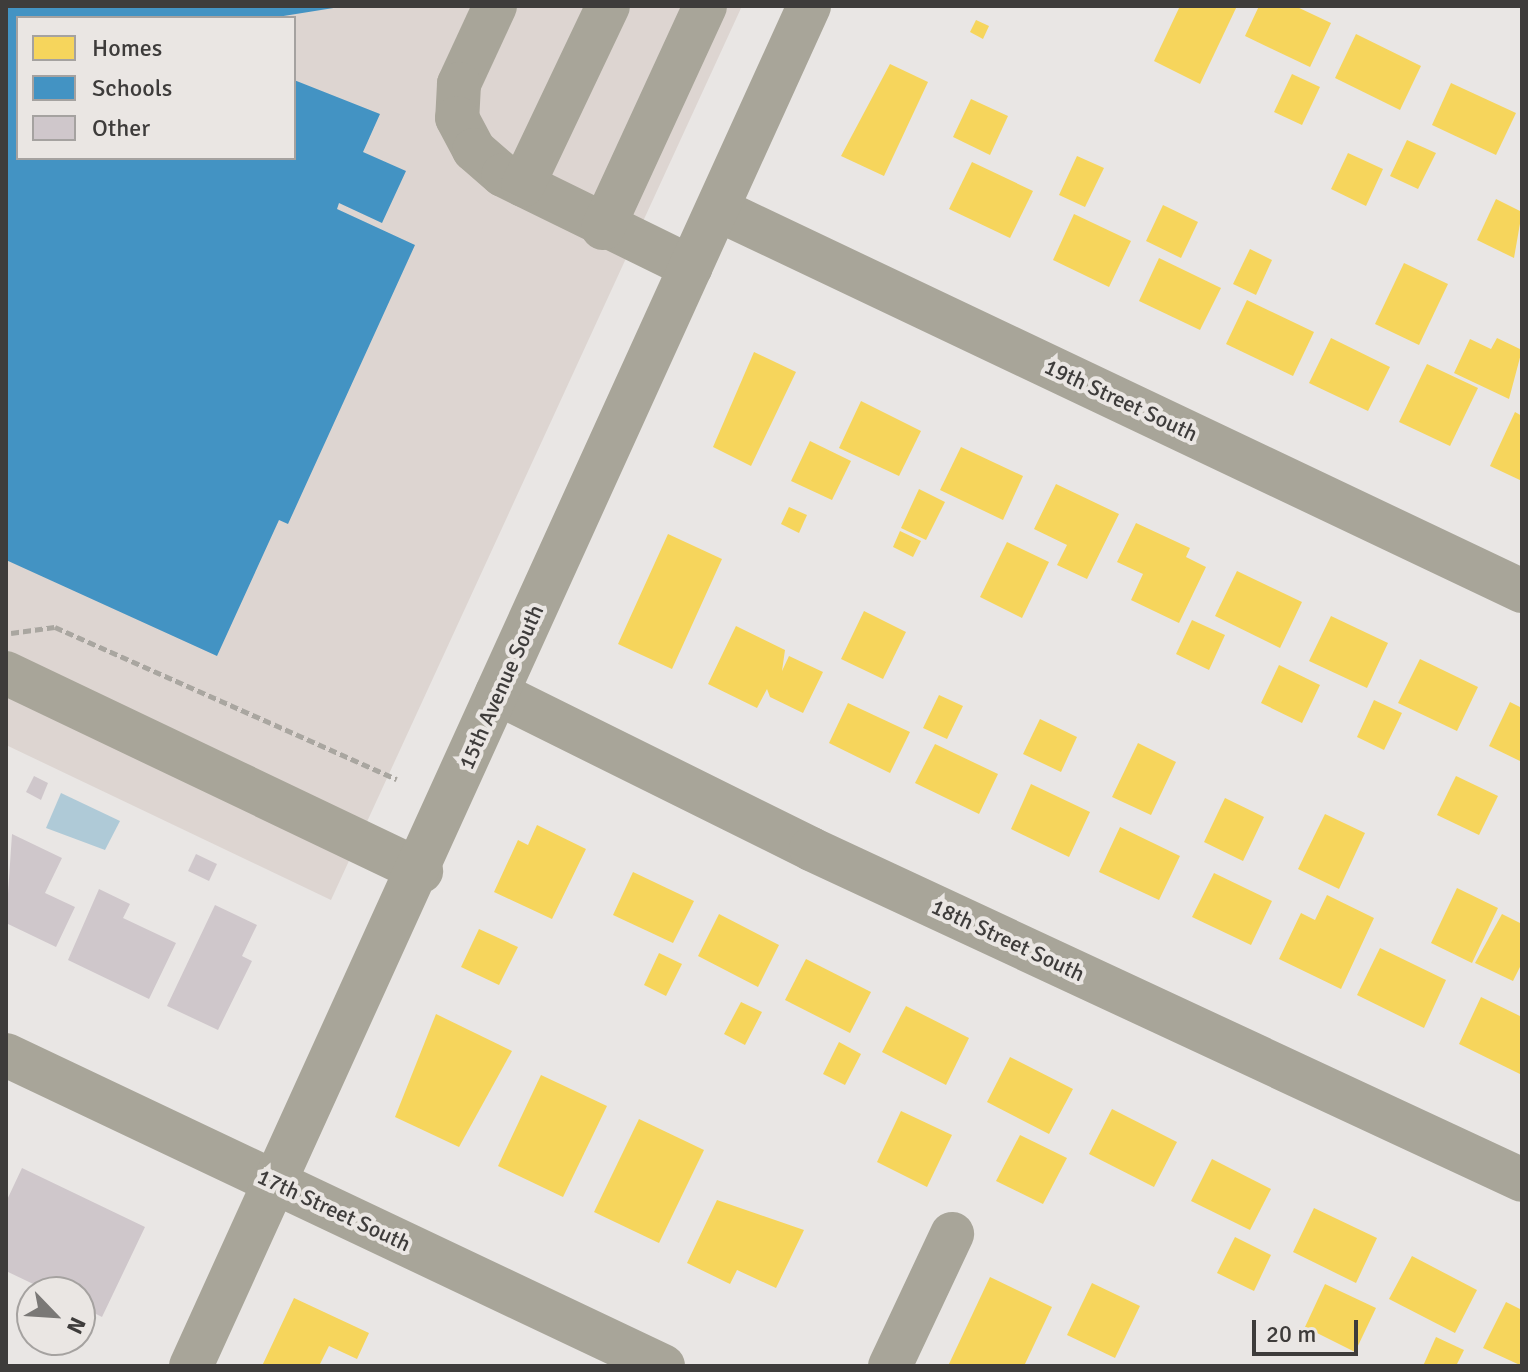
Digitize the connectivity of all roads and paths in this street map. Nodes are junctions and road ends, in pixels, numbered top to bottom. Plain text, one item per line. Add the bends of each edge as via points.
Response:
1 (495, 6) edge
2 (608, 6) edge
3 (705, 6) edge
4 (809, 6) edge
5 (523, 185) junction
6 (719, 210) junction
7 (603, 228) junction
8 (691, 267) junction
9 (1522, 591) edge
10 (6, 633) edge
11 (6, 673) edge
12 (497, 693) junction
13 (397, 779) dead end
14 (421, 871) junction
15 (6, 1055) edge
16 (1522, 1180) edge
17 (275, 1182) junction
18 (952, 1234) dead end
19 (191, 1366) edge
20 (663, 1366) edge
21 (890, 1366) edge

1 - 5 street via 459,84 457,118 474,150
2 - 5 street
3 - 7 street
4 - 6 street, 15th Avenue South
5 - 7 street
6 - 8 street, 15th Avenue South
6 - 9 street, 19th Street South
7 - 8 street
8 - 12 street, 15th Avenue South
10 - 13 path via 55,627
11 - 14 street
12 - 14 street, 15th Avenue South
12 - 16 street, 18th Street South via 811,849
14 - 17 street, 15th Avenue South
15 - 17 street, 17th Street South
17 - 19 street, 15th Avenue South
17 - 20 street, 17th Street South
18 - 21 street

